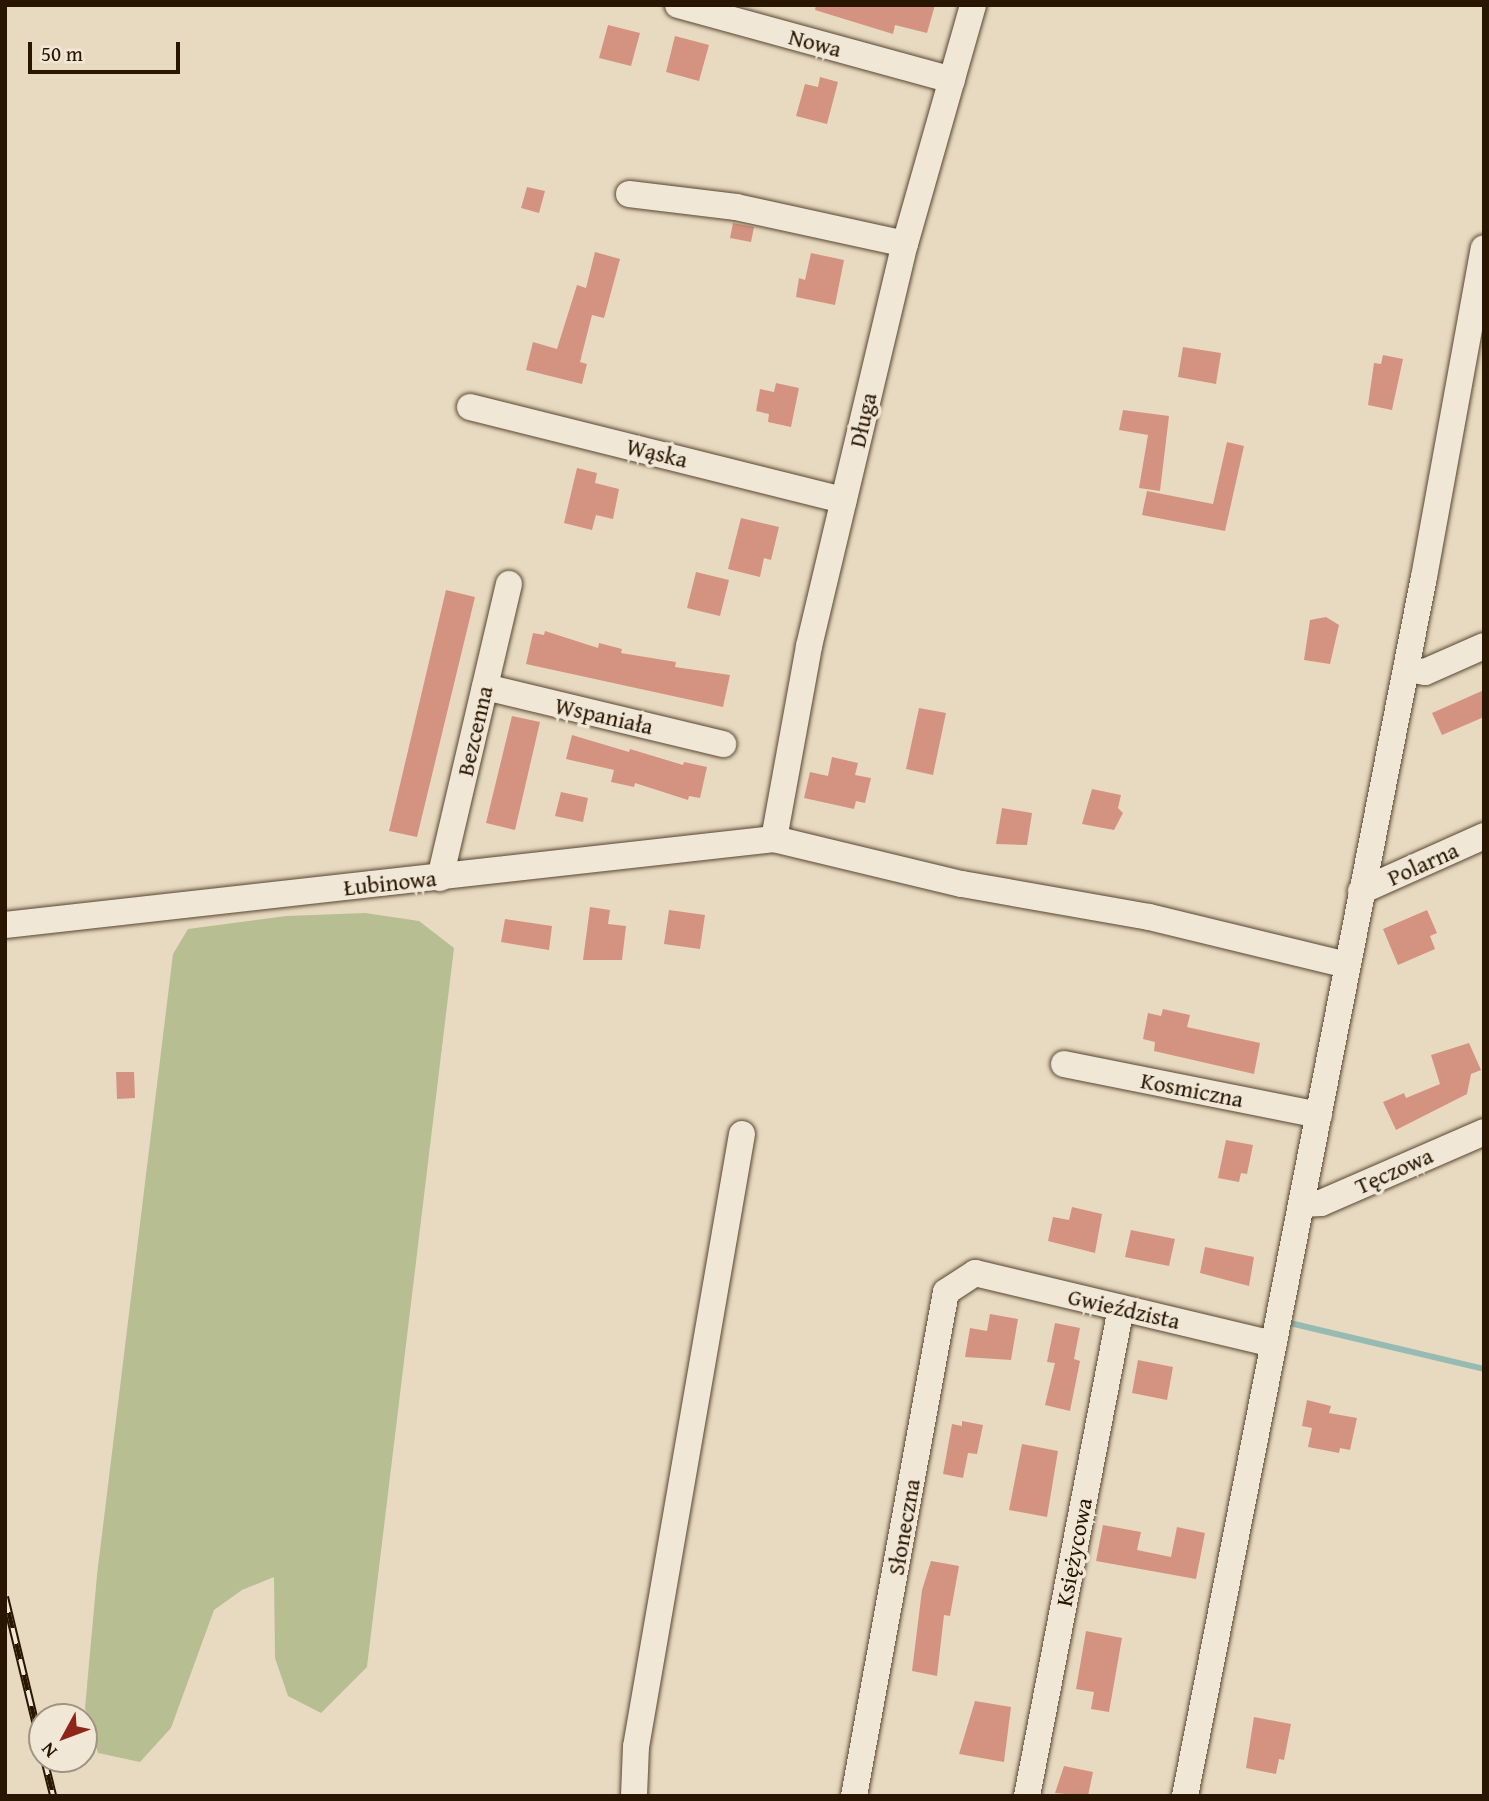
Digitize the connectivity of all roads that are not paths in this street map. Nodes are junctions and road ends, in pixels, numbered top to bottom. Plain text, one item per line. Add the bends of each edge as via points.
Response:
1 (678, 5) edge
2 (974, 5) edge
3 (952, 80) junction
4 (629, 194) dead end
5 (905, 244) junction
6 (1484, 248) edge
7 (470, 407) dead end
8 (844, 500) junction
9 (509, 584) dead end
10 (1484, 646) edge
11 (1406, 668) junction
12 (485, 687) junction
13 (723, 744) dead end
14 (1484, 836) edge
15 (774, 839) junction
16 (440, 878) junction
17 (1362, 891) junction
18 (5, 925) edge
19 (1346, 965) junction
20 (1064, 1064) dead end
21 (1320, 1115) junction
22 (1484, 1132) edge
23 (742, 1134) dead end
24 (1302, 1204) junction
25 (975, 1273) joint
26 (1121, 1309) junction
27 (1274, 1344) junction
28 (634, 1796) edge
29 (854, 1796) edge
30 (1027, 1796) edge
31 (1185, 1796) edge

1 - 3 street, Nowa
2 - 3 street, Długa
3 - 5 street, Długa
4 - 5 street via 736,207
5 - 8 street, Długa
6 - 11 street
7 - 8 street, Wąska
8 - 15 street, Długa via 809,646
9 - 12 street, Bezcenna
10 - 11 street via 1425,672
11 - 17 street
12 - 13 street, Wspaniała
12 - 16 street, Bezcenna
14 - 17 street, Polarna
15 - 16 street, Łubinowa
15 - 19 street via 962,884 1149,918
16 - 18 street, Łubinowa
17 - 19 street
19 - 21 street
20 - 21 street, Kosmiczna
21 - 24 street
22 - 24 street, Tęczowa via 1321,1203
23 - 28 street via 636,1747
24 - 27 street
25 - 26 street, Gwieździsta
25 - 29 street, Słoneczna via 946,1292
26 - 27 street, Gwieździsta
26 - 30 street, Księżycowa
27 - 31 street

